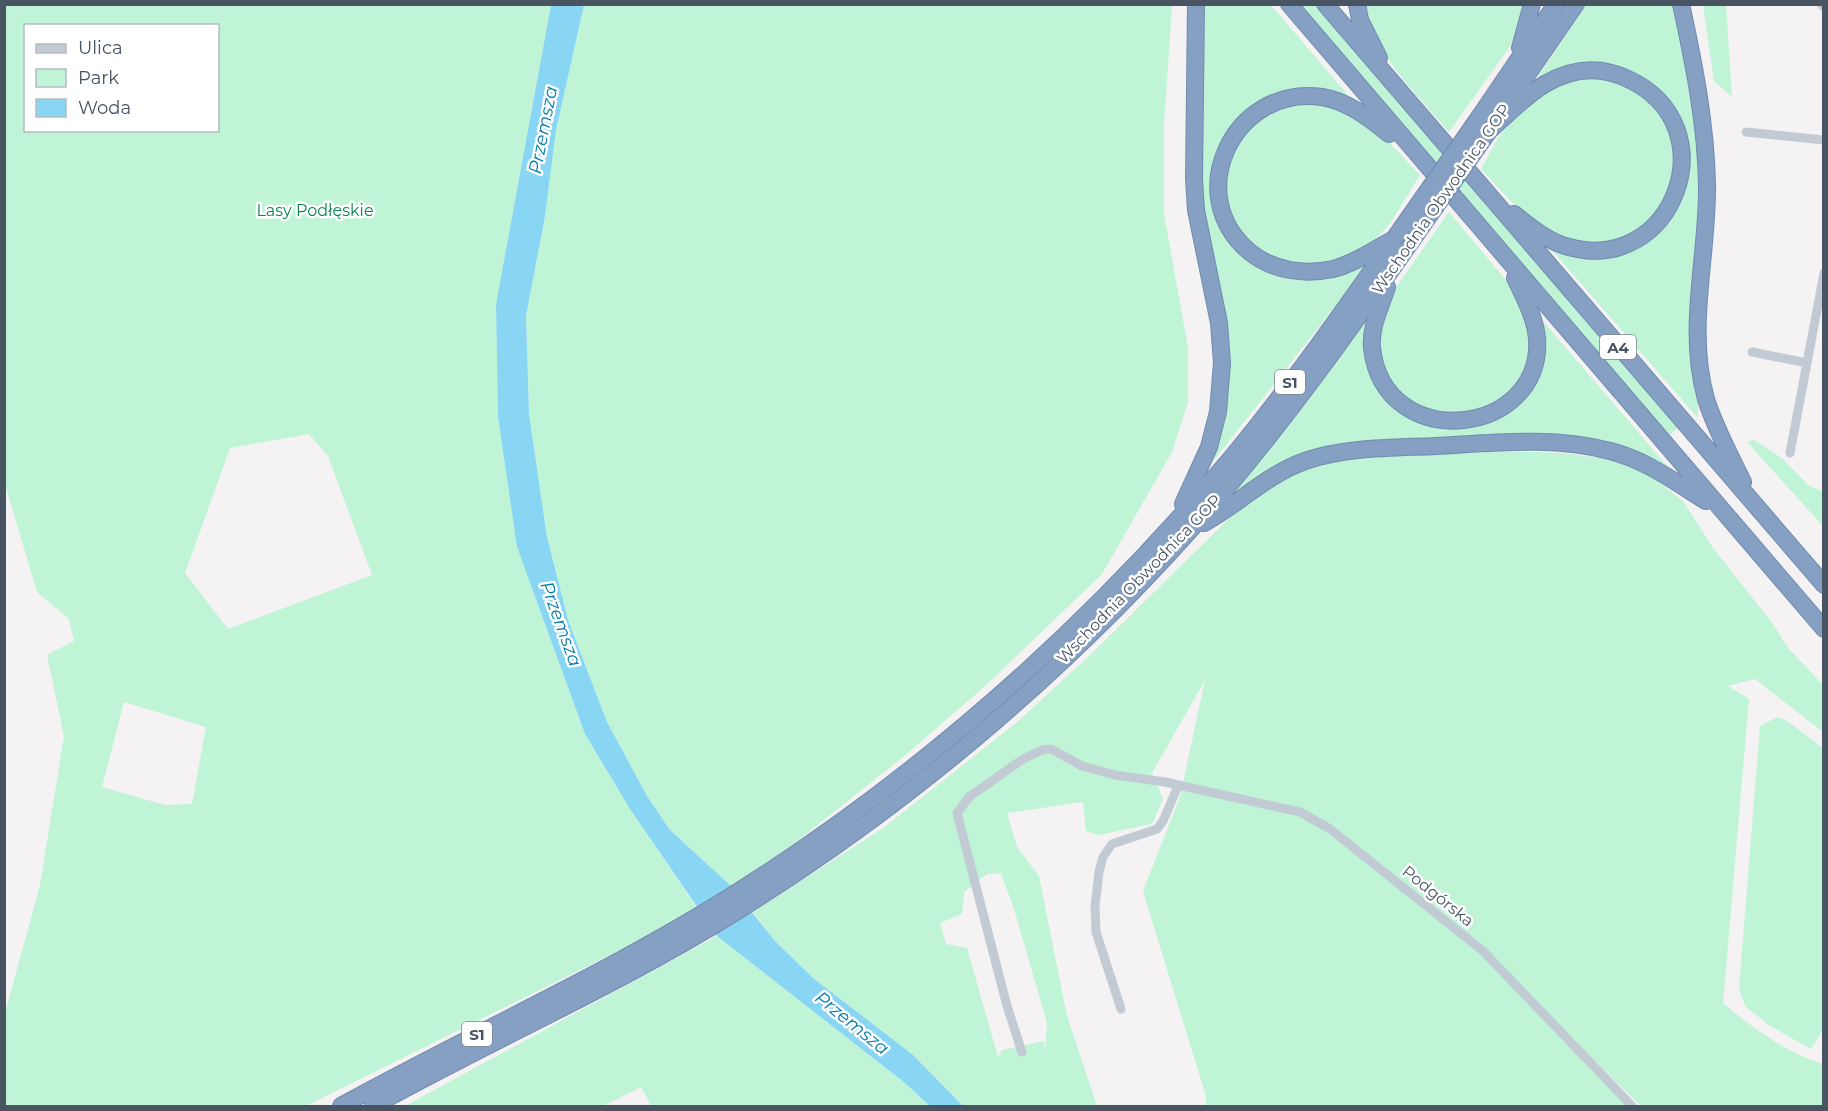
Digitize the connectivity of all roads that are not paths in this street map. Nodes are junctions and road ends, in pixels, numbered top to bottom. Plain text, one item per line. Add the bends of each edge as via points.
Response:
1 (1196, 4) edge
2 (1288, 4) edge
3 (1325, 4) edge
4 (1357, 4) edge
5 (1532, 4) edge
6 (1556, 4) edge
7 (1576, 4) edge
8 (1681, 4) edge
9 (1511, 71) junction
10 (1390, 81) junction
11 (1489, 131) junction
12 (1746, 132) dead end
13 (1824, 140) edge
14 (1414, 153) junction
15 (1485, 191) junction
16 (1394, 239) junction
17 (1505, 259) junction
18 (1392, 270) junction
19 (1824, 273) edge
20 (1820, 312) edge
21 (1752, 352) dead end
22 (1807, 363) junction
23 (1790, 453) dead end
24 (1752, 502) junction
25 (1722, 511) junction
26 (1184, 524) junction
27 (1824, 585) edge
28 (1824, 629) edge
29 (1178, 786) junction
30 (774, 877) junction
31 (1121, 1009) dead end
32 (1023, 1052) dead end
33 (340, 1107) edge
34 (373, 1107) edge
35 (1632, 1107) edge

1 - 26 highway via 1196,210 1219,323 1222,363 1218,412
2 - 14 highway, A4
3 - 10 highway, A4
4 - 10 highway via 1360,20
5 - 9 highway
6 - 9 highway, Wschodnia Obwodnica GOP / S1
7 - 11 highway, Wschodnia Obwodnica GOP / S1
8 - 24 highway via 1705,143 1706,207 1698,323 1701,373 1718,430
9 - 16 highway, Wschodnia Obwodnica GOP / S1, bridge
10 - 15 highway, A4
11 - 15 highway via 1544,84 1580,71 1605,70 1637,83 1659,99 1675,123 1683,156 1677,192 1662,218 1640,237 1613,248 1583,250 1560,244
11 - 18 highway, Wschodnia Obwodnica GOP / S1, bridge
12 - 13 street
14 - 16 highway via 1354,109 1309,96 1275,102 1250,117 1221,160 1218,191 1226,219 1247,249 1266,263 1299,271 1333,268
14 - 17 highway, A4
15 - 24 highway, A4
16 - 26 highway, Wschodnia Obwodnica GOP / S1
17 - 18 highway via 1535,326 1534,362 1525,382 1504,405 1458,422 1438,421 1411,410 1396,398 1378,369 1372,347 1373,329
17 - 25 highway, A4
18 - 26 highway, Wschodnia Obwodnica GOP / S1 via 1291,409
19 - 20 street
20 - 22 street
21 - 22 street
22 - 23 street
24 - 27 highway, A4
25 - 26 highway via 1657,470 1610,451 1511,442 1385,448 1306,461 1269,478 1212,518
25 - 28 highway, A4
26 - 30 highway, Wschodnia Obwodnica GOP / S1 via 997,698
29 - 31 street via 1157,829 1112,844 1099,872 1096,932
29 - 32 street, Podgórska via 1115,775 1082,766 1051,749 1042,750 969,797 957,813 1007,1006
29 - 35 street, Podgórska via 1300,812 1330,828 1483,951
30 - 33 highway, S1
30 - 34 highway, S1 via 731,915 626,975

